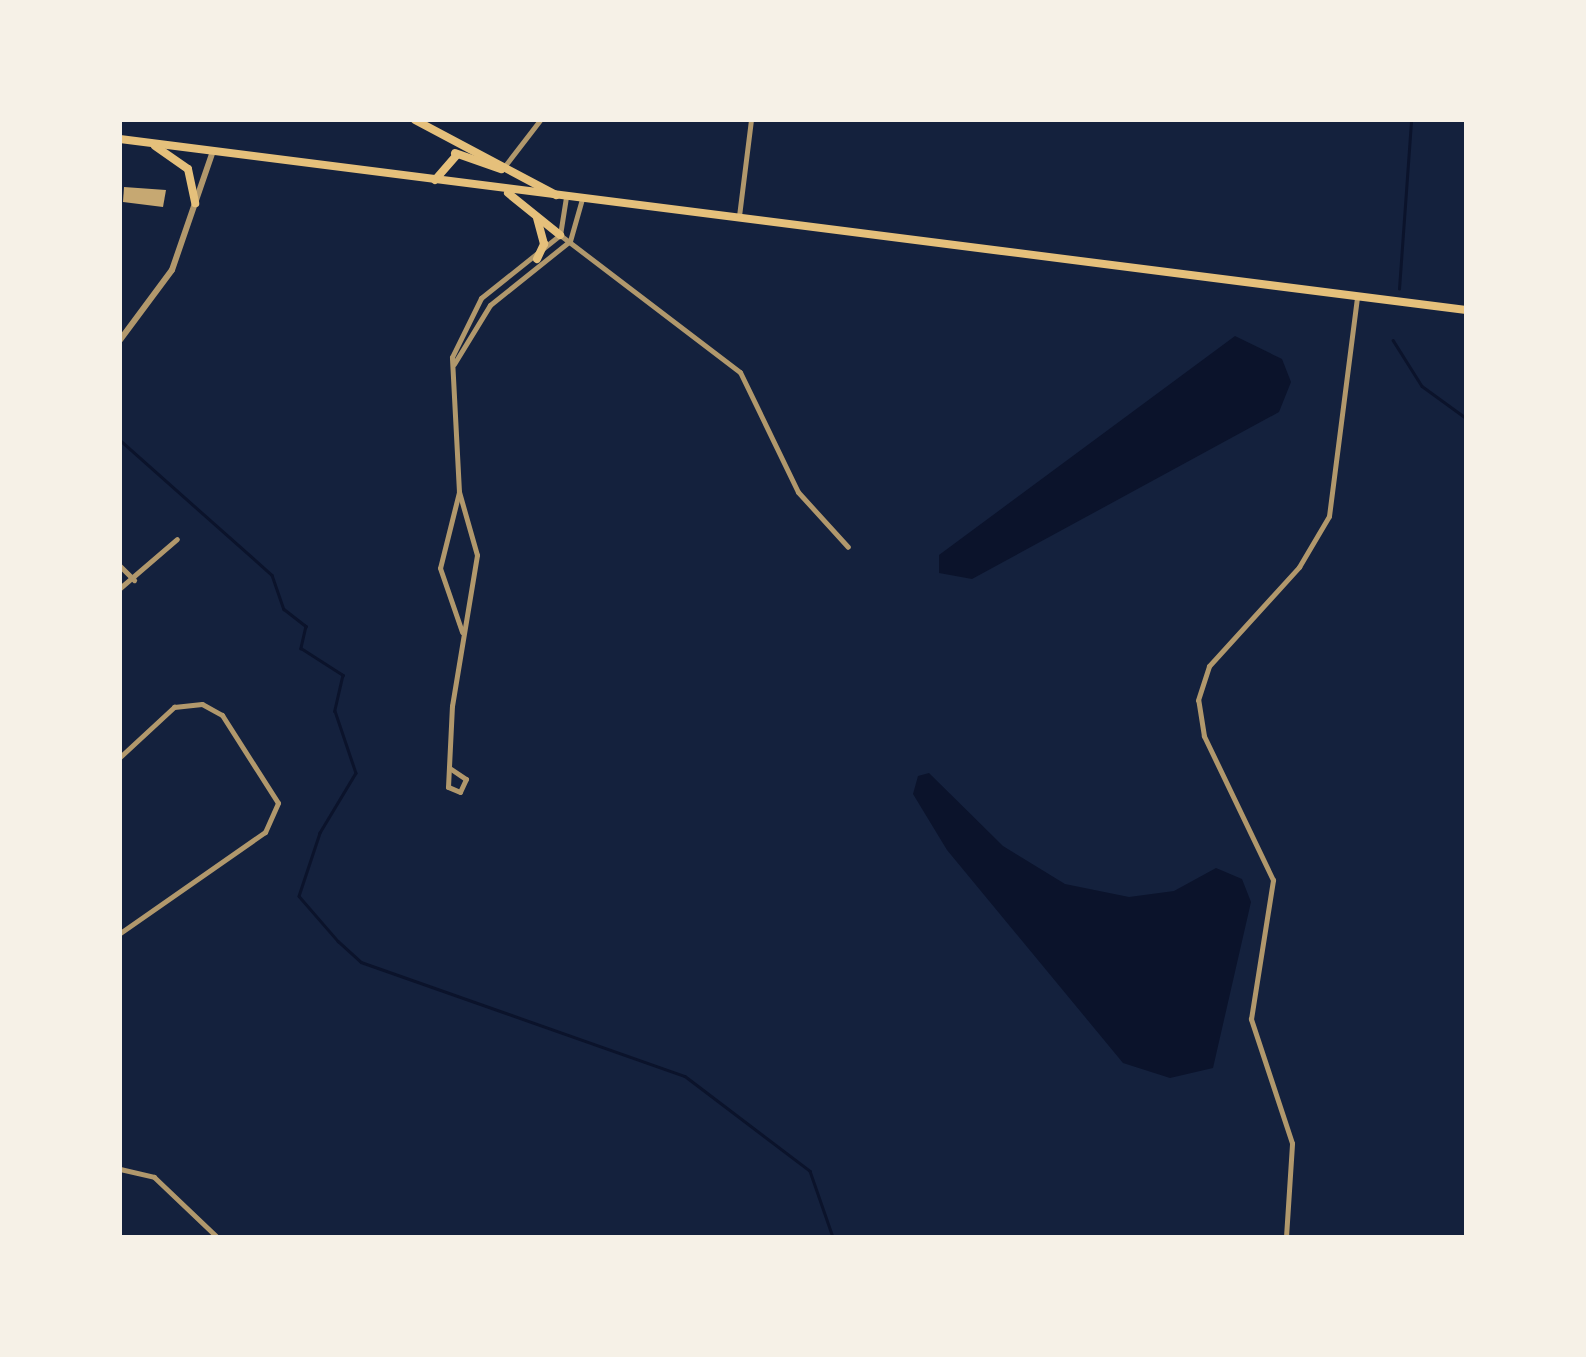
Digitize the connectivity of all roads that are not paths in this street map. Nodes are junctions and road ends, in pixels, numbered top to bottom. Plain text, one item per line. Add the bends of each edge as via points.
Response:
1 (415, 120) edge
2 (540, 120) edge
3 (751, 120) edge
4 (120, 140) edge
5 (445, 143) junction
6 (151, 144) junction
7 (213, 151) junction
8 (456, 155) junction
9 (502, 169) junction
10 (435, 180) junction
11 (505, 190) junction
12 (562, 197) junction
13 (582, 200) junction
14 (195, 204) junction
15 (536, 214) junction
16 (738, 220) junction
17 (560, 235) junction
18 (570, 241) junction
19 (536, 259) junction
20 (1358, 296) junction
21 (1466, 310) edge
22 (120, 340) edge
23 (454, 364) junction
24 (459, 492) junction
25 (177, 539) dead end
26 (848, 547) dead end
27 (120, 566) edge
28 (134, 580) junction
29 (120, 588) edge
30 (462, 632) junction
31 (120, 757) edge
32 (451, 769) junction
33 (120, 933) edge
34 (120, 1168) edge
35 (210, 1230) junction
36 (204, 1237) edge
37 (217, 1237) edge
38 (1286, 1237) edge

1 - 5 main road
2 - 9 street
3 - 16 street
4 - 6 main road
5 - 8 main road
5 - 9 main road
6 - 7 main road
6 - 14 main road via 188,169
7 - 10 main road
7 - 14 street
8 - 9 main road
8 - 10 main road
9 - 12 main road
10 - 11 main road
11 - 12 main road
11 - 15 main road
12 - 13 main road
12 - 17 street
13 - 16 main road
13 - 18 street
14 - 22 street via 164,288
15 - 17 main road
15 - 19 main road via 544,244
16 - 20 main road
17 - 18 street
17 - 19 street
18 - 23 street via 490,305
18 - 26 street via 748,381 784,468
19 - 23 street via 481,298
20 - 21 main road
20 - 38 street via 1329,516 1300,567 1209,666 1198,700 1204,736 1273,880 1252,1018 1292,1143
23 - 24 street
24 - 30 street via 477,555
24 - 30 street via 440,568
25 - 28 street
27 - 28 street
28 - 29 street
30 - 32 street
31 - 33 street via 174,707 211,707 274,787 276,817
32 - 32 street via 466,779 460,792 448,787
34 - 35 street via 154,1178
35 - 36 street
35 - 37 street

